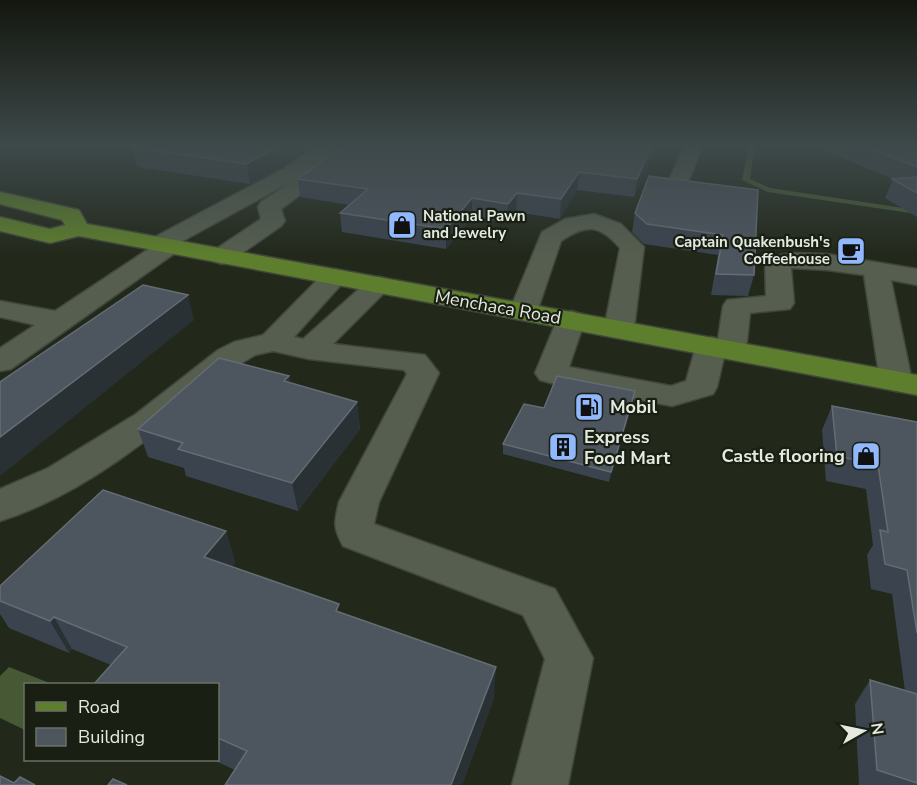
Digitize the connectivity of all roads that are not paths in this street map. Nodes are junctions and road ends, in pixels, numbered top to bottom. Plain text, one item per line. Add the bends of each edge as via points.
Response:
1 (277, 182) edge
2 (305, 182) edge
3 (0, 198) edge
4 (0, 224) edge
5 (79, 229) junction
6 (165, 245) junction
7 (222, 256) junction
8 (876, 271) junction
9 (335, 277) junction
10 (917, 277) edge
11 (379, 285) junction
12 (0, 309) edge
13 (523, 312) junction
14 (571, 320) junction
15 (59, 321) junction
16 (619, 329) junction
17 (291, 346) junction
18 (721, 348) junction
19 (0, 362) edge
20 (906, 383) edge
21 (0, 507) edge
22 (540, 785) edge

1 - 6 lane via 193,223
2 - 7 lane via 269,207 273,221
3 - 5 main road, Menchaca Road via 71,215
4 - 5 main road, Menchaca Road via 50,236
5 - 6 main road, Menchaca Road
6 - 7 main road, Menchaca Road
6 - 15 lane
7 - 9 main road, Menchaca Road
8 - 10 lane
8 - 18 lane via 816,261 778,262 780,303 736,306
8 - 20 lane
9 - 11 main road, Menchaca Road
9 - 17 lane
11 - 13 main road, Menchaca Road
11 - 17 lane
12 - 15 lane
13 - 14 main road, Menchaca Road
13 - 16 lane via 550,237 582,220 600,222 620,231 632,247
14 - 16 main road, Menchaca Road
14 - 18 lane via 551,373 672,396 701,387
15 - 19 lane
16 - 18 main road, Menchaca Road
17 - 21 lane via 245,348 148,422 60,478
17 - 22 lane via 414,362 423,374 359,502 354,524 358,535 539,602 569,658
18 - 20 main road, Menchaca Road

